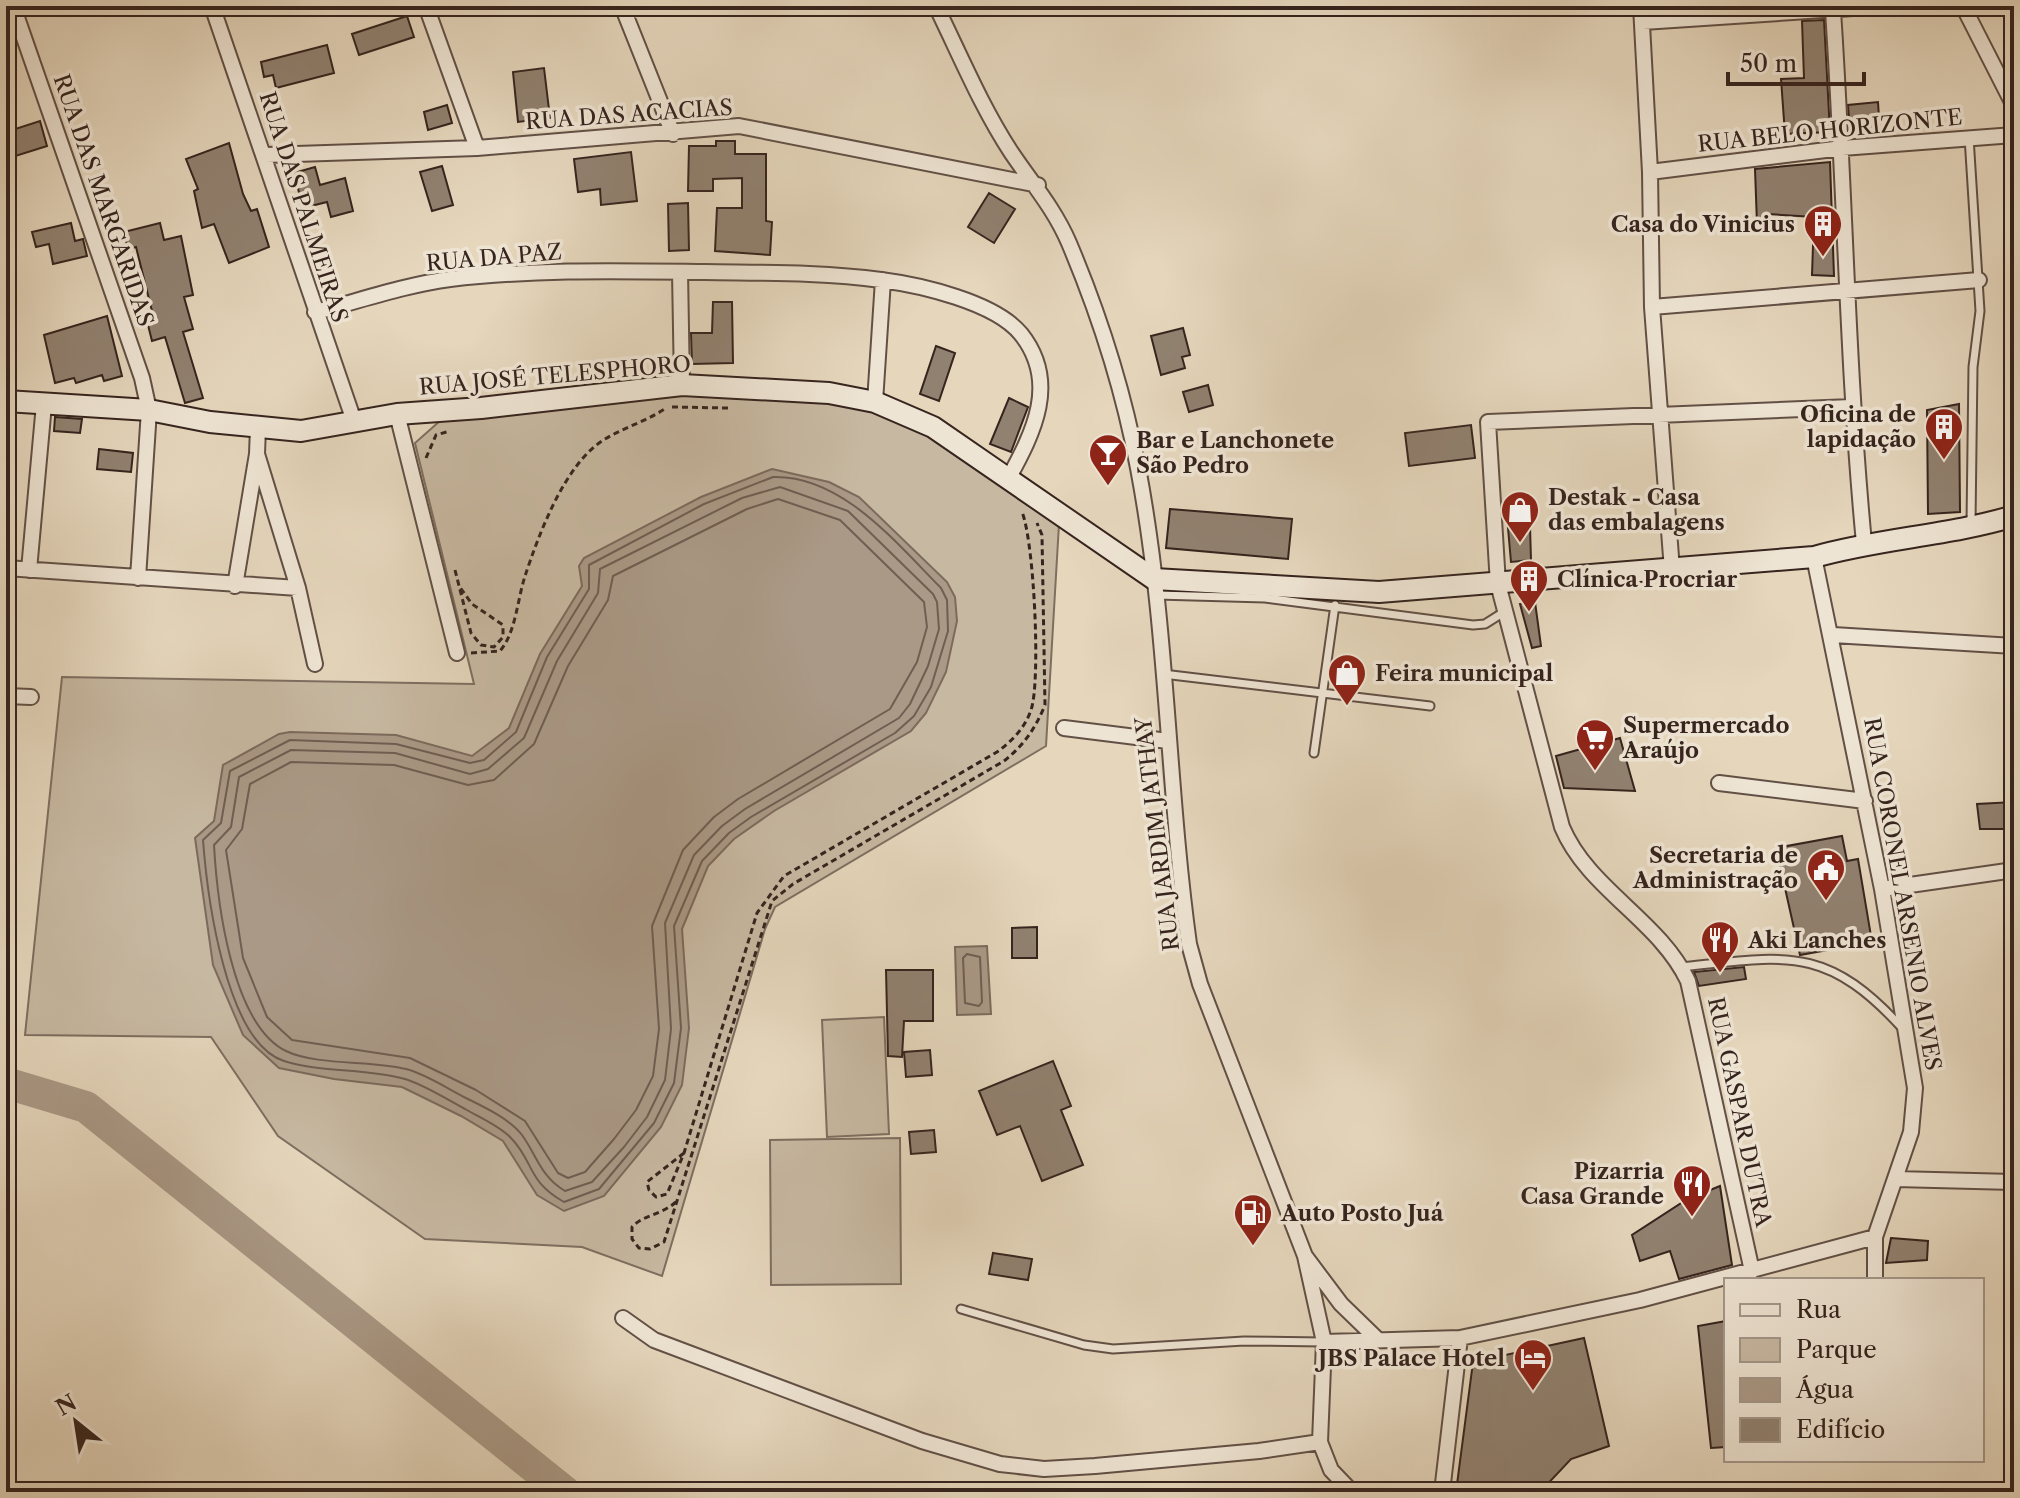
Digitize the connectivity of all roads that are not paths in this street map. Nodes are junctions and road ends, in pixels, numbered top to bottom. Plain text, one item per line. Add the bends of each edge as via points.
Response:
1 (13, 6) edge
2 (212, 6) edge
3 (426, 6) edge
4 (640, 6) edge
5 (936, 6) edge
6 (1641, 6) edge
7 (1883, 6) edge
8 (1963, 6) edge
9 (623, 9) edge
10 (1833, 11) junction
11 (1643, 22) junction
12 (2014, 106) edge
13 (673, 134) junction
14 (2014, 135) edge
15 (1969, 137) junction
16 (477, 148) junction
17 (1842, 148) junction
18 (266, 155) junction
19 (1650, 172) junction
20 (1038, 185) junction
21 (680, 272) junction
22 (883, 280) junction
23 (1979, 280) junction
24 (1847, 292) junction
25 (1652, 307) junction
26 (315, 312) junction
27 (678, 393) junction
28 (6, 401) edge
29 (875, 402) junction
30 (44, 404) junction
31 (1851, 407) junction
32 (149, 410) junction
33 (397, 414) junction
34 (1659, 416) junction
35 (354, 421) junction
36 (258, 427) junction
37 (257, 454) junction
38 (1008, 479) junction
39 (2014, 516) edge
40 (1971, 529) junction
41 (1864, 543) junction
42 (1814, 557) junction
43 (6, 568) edge
44 (29, 570) junction
45 (1672, 570) junction
46 (138, 578) junction
47 (1498, 584) junction
48 (235, 586) junction
49 (1155, 587) junction
50 (298, 588) junction
51 (1336, 598) junction
52 (1504, 612) junction
53 (1833, 635) junction
54 (2014, 646) edge
55 (457, 653) road end
56 (315, 664) dead end
57 (1161, 674) junction
58 (1323, 694) junction
59 (6, 696) edge
60 (31, 697) dead end
61 (1430, 706) dead end
62 (1064, 728) dead end
63 (1168, 741) junction
64 (1314, 753) dead end
65 (1719, 783) dead end
66 (1865, 801) junction
67 (2014, 870) edge
68 (1882, 889) junction
69 (1681, 967) junction
70 (1907, 1033) junction
71 (1895, 1179) junction
72 (2014, 1182) edge
73 (1875, 1237) junction
74 (1305, 1256) junction
75 (1752, 1271) junction
76 (1724, 1278) edge
77 (1725, 1278) edge
78 (1875, 1278) edge
79 (961, 1309) dead end
80 (623, 1318) dead end
81 (1376, 1338) junction
82 (1460, 1338) junction
83 (1324, 1342) junction
84 (1320, 1442) junction
85 (1352, 1492) edge
86 (1442, 1492) edge

1 - 32 street, RUA DAS MARGARIDAS
2 - 18 street, RUA DAS PALMEIRAS
3 - 16 street
4 - 9 street
5 - 20 street, RUA JARDIM JATHAY via 980,99
6 - 11 street
7 - 10 street
8 - 12 street
9 - 13 street
10 - 11 street
10 - 17 street
11 - 19 street
13 - 16 street, RUA DAS ACACIAS
13 - 20 street, RUA DAS ACACIAS via 739,126
14 - 15 street, RUA BELO HORIZONTE
15 - 17 street, RUA BELO HORIZONTE
15 - 23 lane
16 - 18 street, RUA DAS ACACIAS
17 - 19 street, RUA BELO HORIZONTE
17 - 24 street
18 - 26 street, RUA DAS PALMEIRAS
19 - 25 street
20 - 49 street, RUA JARDIM JATHAY via 1068,241 1124,410
21 - 22 street, RUA DA PAZ
21 - 26 street, RUA DA PAZ via 448,279
21 - 27 street
22 - 29 street
22 - 38 street, RUA DA PAZ via 980,306 1023,336 1043,397
23 - 24 street
23 - 40 lane
24 - 25 street
24 - 31 street
25 - 34 street
26 - 35 street, RUA DAS PALMEIRAS
27 - 29 street, RUA JOSÉ TELESPHORO via 829,393
27 - 33 street, RUA JOSÉ TELESPHORO
28 - 30 street, RUA JOSÉ TELESPHORO
29 - 38 street, RUA JOSÉ TELESPHORO via 933,427
30 - 32 street, RUA JOSÉ TELESPHORO
30 - 44 street
31 - 34 street
31 - 41 street
32 - 36 street, RUA JOSÉ TELESPHORO
32 - 46 street, RUA DAS MARGARIDAS
33 - 35 street, RUA JOSÉ TELESPHORO
33 - 55 street
34 - 45 street
34 - 47 street, RUA GASPAR DUTRA via 1488,422
35 - 36 street, RUA JOSÉ TELESPHORO via 301,431
36 - 37 street
37 - 48 street
37 - 50 street
38 - 49 street, RUA JOSÉ TELESPHORO
39 - 40 street
40 - 41 street
41 - 42 street
42 - 45 street
42 - 53 street, RUA CORONEL ARSENIO ALVES
43 - 44 street
44 - 46 street
45 - 47 street
46 - 48 street
47 - 51 street
47 - 52 street, RUA GASPAR DUTRA
48 - 50 street
49 - 51 street
49 - 57 street, RUA JARDIM JATHAY
50 - 56 street
51 - 52 lane via 1473,625
51 - 58 lane
52 - 69 street, RUA GASPAR DUTRA via 1569,843
53 - 54 street
53 - 66 street, RUA CORONEL ARSENIO ALVES
57 - 58 lane
57 - 63 street, RUA JARDIM JATHAY
58 - 61 lane
58 - 64 lane
59 - 60 street
62 - 63 street
63 - 74 street, RUA JARDIM JATHAY via 1189,944
65 - 66 street
66 - 68 street, RUA CORONEL ARSENIO ALVES
67 - 68 street
68 - 70 street, RUA CORONEL ARSENIO ALVES
69 - 70 lane via 1742,958 1800,961 1856,984
69 - 75 street, RUA GASPAR DUTRA via 1695,1001
70 - 71 street, RUA CORONEL ARSENIO ALVES via 1915,1107
71 - 72 street
71 - 73 street, RUA CORONEL ARSENIO ALVES
73 - 75 street
73 - 78 street, RUA CORONEL ARSENIO ALVES
74 - 81 street, RUA JARDIM JATHAY via 1341,1304
74 - 83 street, RUA JARDIM JATHAY
75 - 77 street
76 - 82 street
79 - 83 lane via 1113,1349
80 - 84 street via 654,1340 922,1441 1000,1464 1082,1467
81 - 82 street
81 - 83 street
82 - 86 street
83 - 84 street, RUA JARDIM JATHAY
84 - 85 street via 1331,1470

